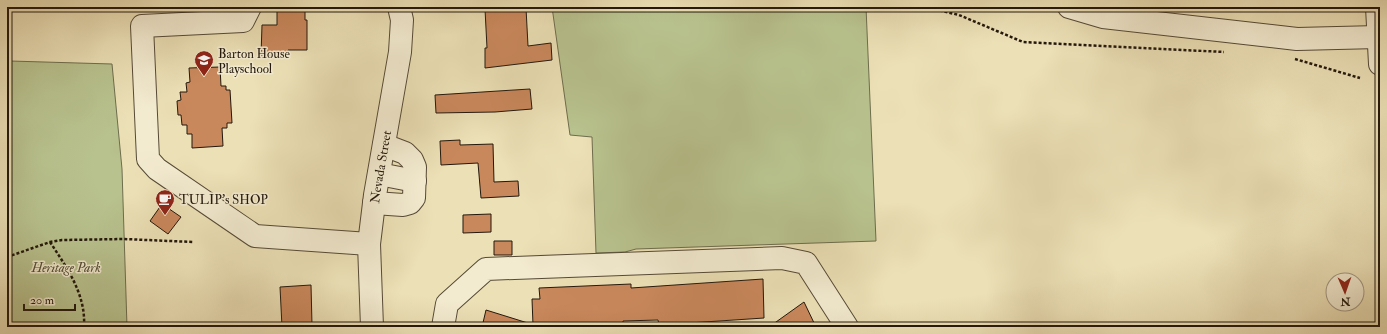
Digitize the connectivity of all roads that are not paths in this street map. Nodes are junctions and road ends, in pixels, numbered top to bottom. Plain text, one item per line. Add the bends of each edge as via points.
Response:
1 (250, 7) edge
2 (399, 7) edge
3 (1069, 7) edge
4 (1377, 7) edge
5 (1378, 37) junction
6 (1380, 64) edge
7 (384, 145) junction
8 (379, 174) junction
9 (415, 181) junction
10 (374, 203) junction
11 (369, 244) junction
12 (372, 327) edge
13 (443, 327) edge
14 (847, 327) edge

1 - 11 street via 243,21 142,26 148,159 157,168 255,236
2 - 7 street, Nevada Street via 402,20 400,52
3 - 5 street via 1102,17 1290,38
4 - 5 street
5 - 6 street
7 - 8 street, Nevada Street
7 - 9 street via 405,153 412,160
8 - 9 street
8 - 10 street, Nevada Street
9 - 10 street via 414,198 410,203
10 - 11 street, Nevada Street
11 - 12 street, Nevada Street
13 - 14 street via 447,304 486,269 782,258 806,263

